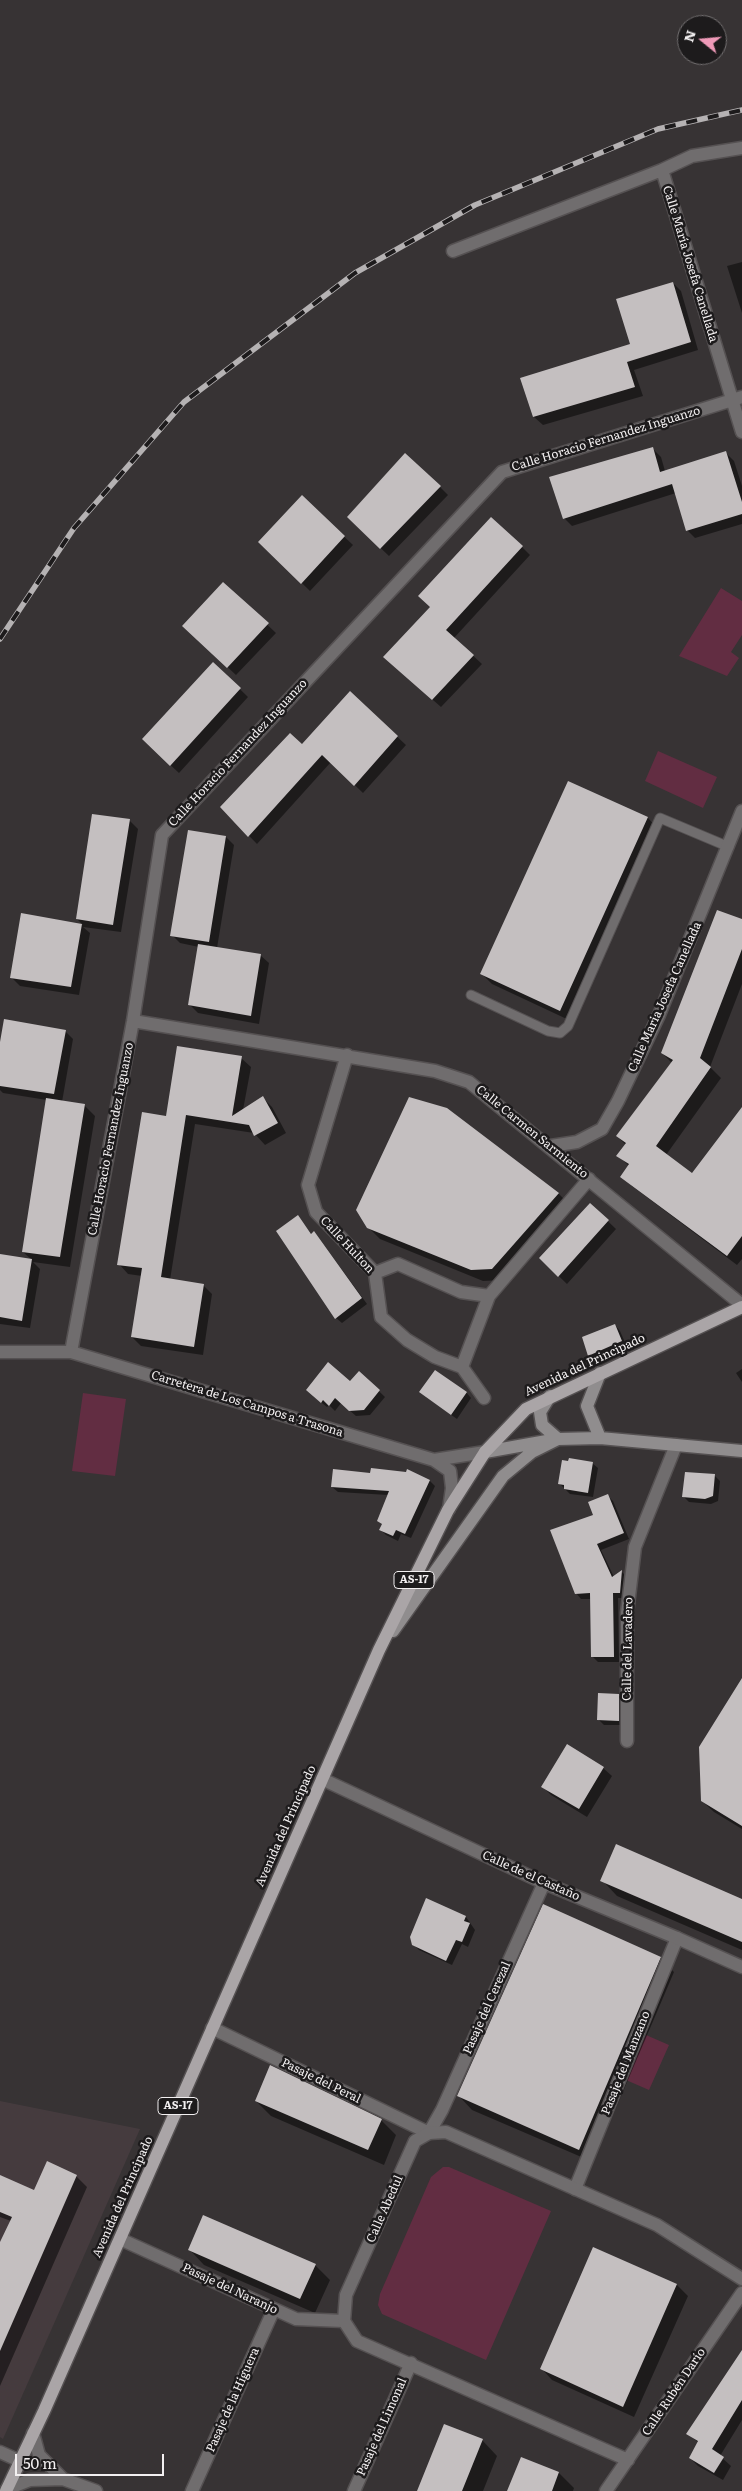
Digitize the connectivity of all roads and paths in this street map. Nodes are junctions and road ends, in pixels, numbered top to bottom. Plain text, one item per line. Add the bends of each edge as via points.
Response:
1 (742, 148) edge
2 (662, 170) junction
3 (453, 251) dead end
4 (737, 399) edge
5 (742, 432) edge
6 (742, 811) edge
7 (729, 847) junction
8 (471, 995) dead end
9 (133, 1021) junction
10 (347, 1055) junction
11 (551, 1146) junction
12 (590, 1179) junction
13 (375, 1273) junction
14 (489, 1296) junction
15 (742, 1306) edge
16 (0, 1352) edge
17 (71, 1352) junction
18 (462, 1367) junction
19 (600, 1373) junction
20 (550, 1396) junction
21 (484, 1398) dead end
22 (600, 1438) junction
23 (558, 1439) junction
24 (676, 1445) junction
25 (742, 1451) edge
26 (485, 1452) junction
27 (434, 1460) junction
28 (448, 1510) junction
29 (379, 1650) junction
30 (626, 1741) dead end
31 (322, 1779) junction
32 (544, 1883) junction
33 (677, 1938) junction
34 (742, 1967) edge
35 (212, 2028) junction
36 (429, 2133) junction
37 (575, 2189) junction
38 (120, 2239) junction
39 (742, 2279) edge
40 (742, 2293) edge
41 (274, 2309) junction
42 (344, 2321) junction
43 (410, 2363) junction
44 (34, 2433) junction
45 (0, 2452) edge
46 (628, 2460) junction
47 (20, 2461) junction
48 (63, 2479) junction
49 (7, 2490) edge
50 (96, 2491) edge
51 (192, 2491) edge
52 (354, 2491) edge
53 (606, 2491) edge

1 - 2 street via 692,156
2 - 3 street, Calle María Josefa Canellada
2 - 4 street, Calle María Josefa Canellada
4 - 5 street
4 - 9 street, Calle Horacio Fernandez Inguanzo via 502,472 495,478 162,835
6 - 7 street, Calle Maria Josefa Canellada
7 - 8 lane via 660,818 568,1026 560,1033 548,1031
7 - 11 street, Calle Maria Josefa Canellada via 659,1015 602,1129 578,1142
9 - 10 street, Calle Carmen Sarmiento
9 - 17 street, Calle Horacio Fernandez Inguanzo
10 - 11 street, Calle Carmen Sarmiento via 435,1071 469,1082
10 - 13 street, Calle Hulton via 308,1185 316,1212
11 - 12 street, Calle Carmen Sarmiento
12 - 14 street
12 - 15 street, Calle Carmen Sarmiento
13 - 14 street via 398,1264 461,1292
13 - 18 street, Calle Hulton via 381,1317 407,1340 435,1357
14 - 18 street
15 - 19 main road, Avenida del Principado / AS-17
16 - 17 street, Carretera de Los Campos a Trasona
17 - 27 street, Carretera de Los Campos a Trasona
18 - 21 street
19 - 20 main road, Avenida del Principado / AS-17
19 - 22 main road via 587,1406
20 - 23 main road via 540,1412 542,1425
20 - 26 main road, Avenida del Principado / AS-17 via 526,1409
22 - 23 main road
22 - 24 main road
23 - 26 main road
23 - 29 main road via 532,1452 504,1476
24 - 25 main road
24 - 30 street, Calle del Lavadero via 635,1547 627,1613
26 - 27 street
26 - 28 main road, Avenida del Principado / AS-17
27 - 28 street, Carretera de Los Campos a Trasona via 450,1471 452,1488
28 - 29 main road, Avenida del Principado / AS-17
29 - 31 main road, Avenida del Principado / AS-17
31 - 32 street, Calle de el Castaño
31 - 35 main road, Avenida del Principado / AS-17
32 - 33 street, Calle de el Castaño
32 - 36 street, Pasaje del Cerezal
33 - 34 street, Calle de el Castaño
33 - 37 street, Pasaje del Manzano
35 - 36 street, Pasaje del Peral
35 - 38 main road, Avenida del Principado / AS-17
36 - 37 street via 446,2132
36 - 42 street, Calle Abedul via 416,2141 346,2296
37 - 39 street via 658,2225
38 - 41 street, Pasaje del Naranjo
38 - 44 main road, Avenida del Principado / AS-17
40 - 46 street, Calle Rubén Darío
41 - 42 street, Pasaje del Naranjo via 296,2319
41 - 51 street, Pasaje de la Higuera
42 - 43 street via 357,2341
43 - 46 street
43 - 52 street, Pasaje del Limonal
44 - 47 main road, Avenida del Principado / AS-17
44 - 48 street via 39,2455
45 - 47 street
46 - 53 street, Calle Rubén Darío
47 - 49 main road, Avenida del Principado / AS-17
48 - 49 street via 30,2480
48 - 50 street

